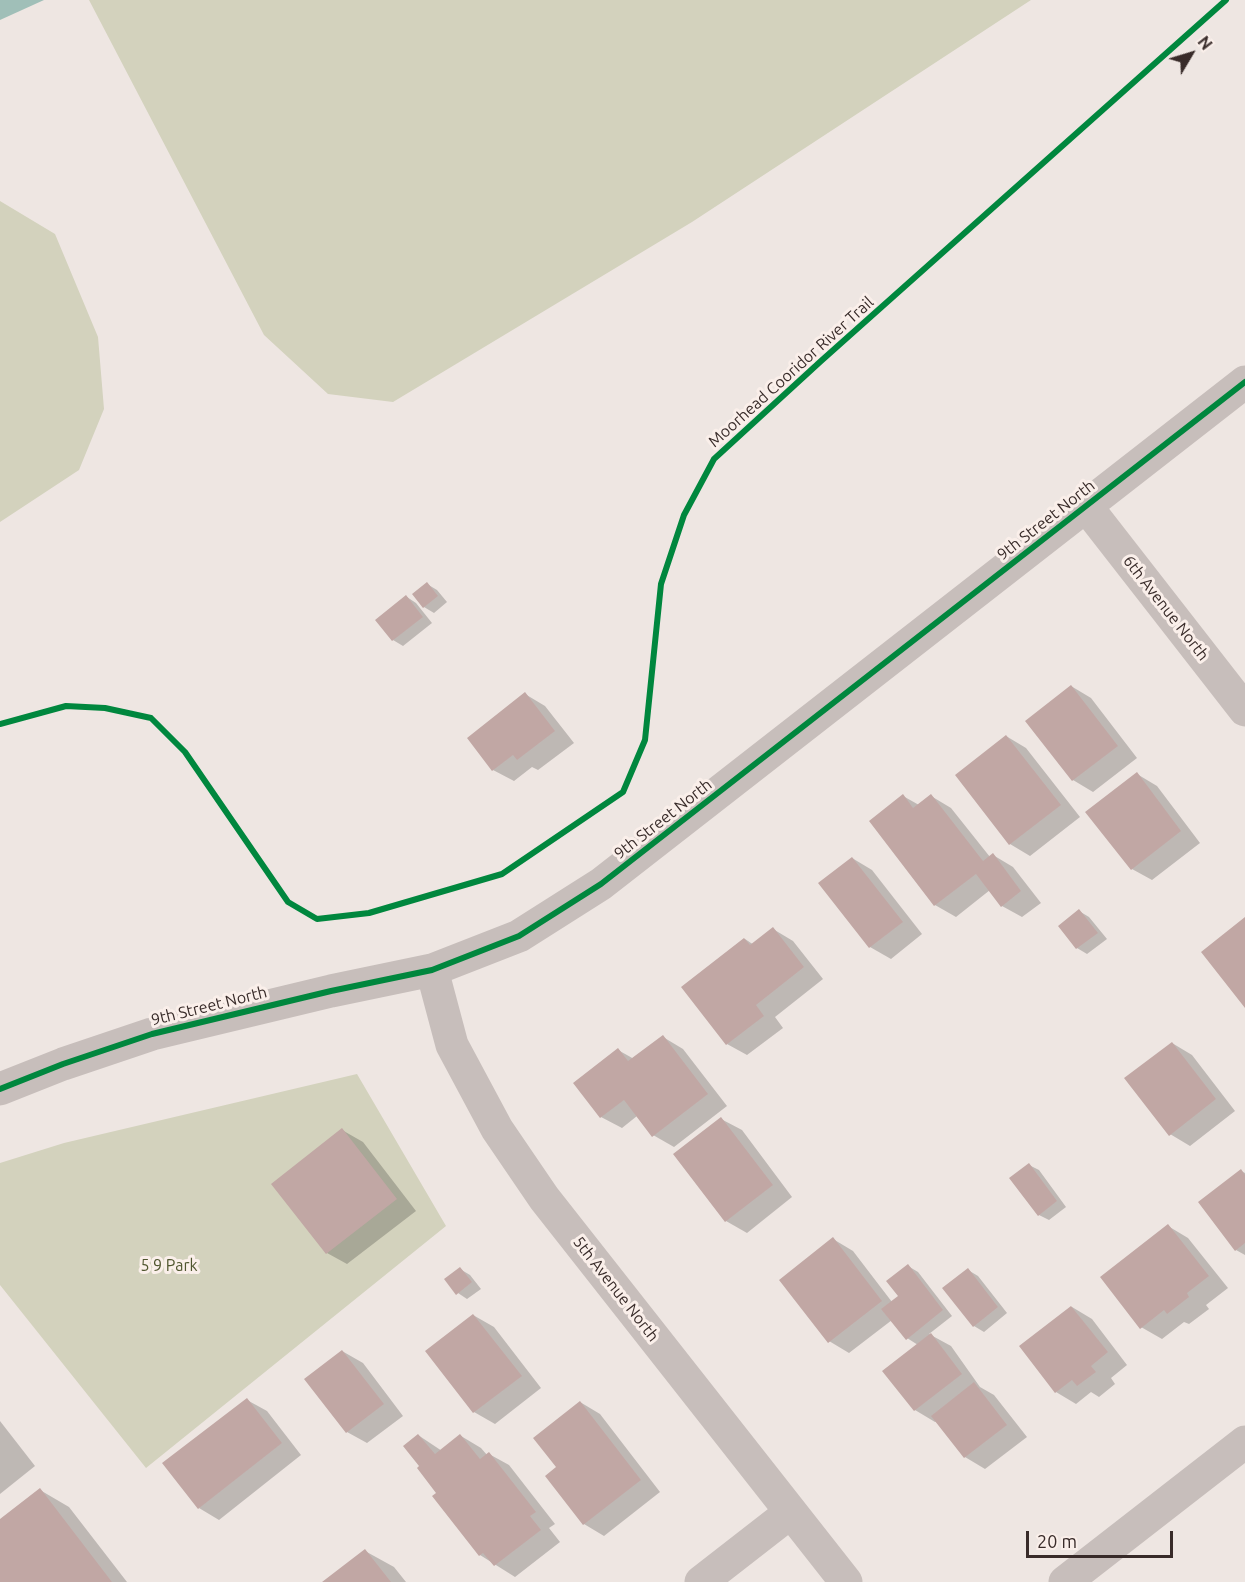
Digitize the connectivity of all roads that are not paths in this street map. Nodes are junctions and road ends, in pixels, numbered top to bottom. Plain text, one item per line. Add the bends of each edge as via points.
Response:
1 (1245, 382) edge
2 (1086, 506) junction
3 (1245, 710) edge
4 (432, 970) junction
5 (0, 1089) edge
6 (1245, 1442) edge
7 (791, 1512) junction
8 (701, 1582) edge
9 (846, 1582) edge
10 (1065, 1582) edge

1 - 2 street, 9th Street North
2 - 3 street, 6th Avenue North
2 - 4 street, 9th Street North via 601,884 519,936
4 - 5 street, 9th Street North via 152,1034
4 - 7 street, 5th Avenue North via 453,1044 497,1129 544,1198
6 - 10 street
7 - 8 street
7 - 9 street, 5th Avenue North

